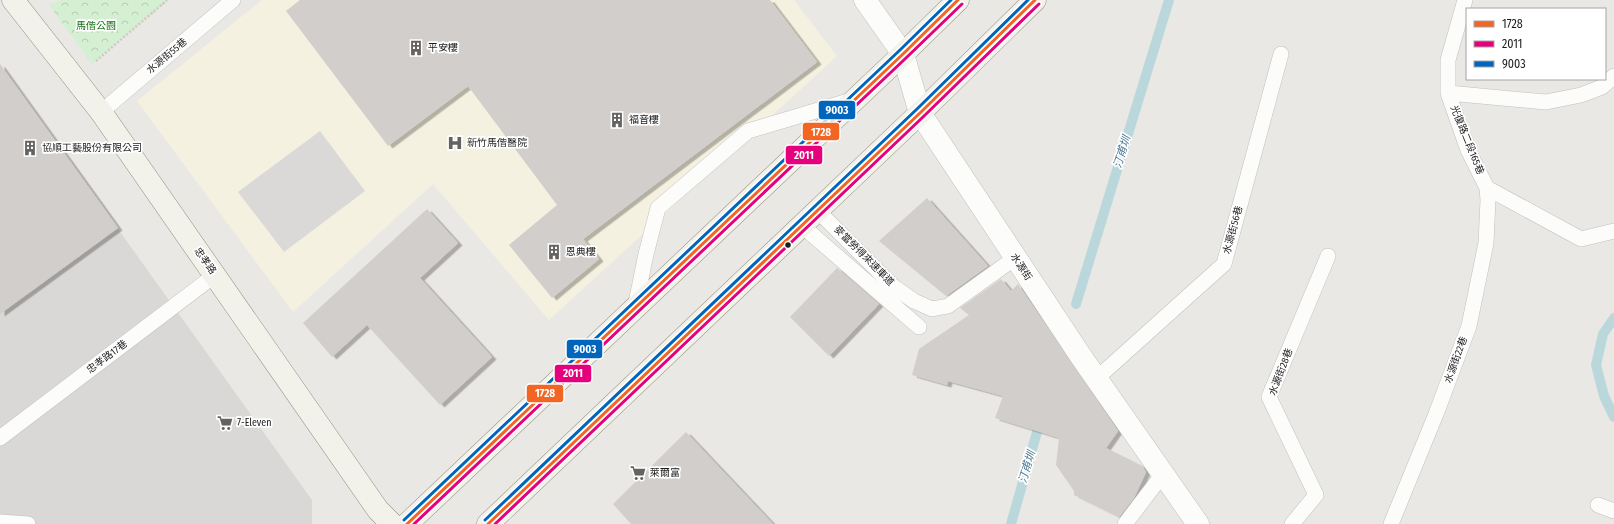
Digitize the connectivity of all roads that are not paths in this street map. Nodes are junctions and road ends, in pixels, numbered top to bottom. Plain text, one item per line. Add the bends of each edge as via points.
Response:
1 (13, 0) edge
2 (233, 0) edge
3 (865, 0) edge
4 (958, 0) edge
5 (1035, 0) edge
6 (1465, 0) edge
7 (903, 54) junction
8 (1281, 54) dead end
9 (1614, 76) edge
10 (1448, 93) junction
11 (856, 98) junction
12 (101, 112) junction
13 (920, 113) junction
14 (1487, 188) junction
15 (817, 210) junction
16 (801, 225) junction
17 (1614, 231) edge
18 (1328, 256) dead end
19 (1015, 258) junction
20 (214, 275) junction
21 (635, 308) junction
22 (919, 327) dead end
23 (1096, 379) junction
24 (0, 438) edge
25 (1163, 474) junction
26 (1598, 505) dead end
27 (1614, 511) edge
28 (0, 522) edge
29 (28, 524) edge
30 (392, 524) edge
31 (407, 524) edge
32 (488, 524) edge
33 (1125, 524) edge
34 (1198, 524) edge
35 (1292, 524) edge
36 (1391, 524) edge

1 - 12 main road, 忠孝路
2 - 12 lane, 水源街55巷
3 - 7 street, 水源街
4 - 7 main road
5 - 13 main road
6 - 10 lane, 光復路二段165巷 via 1448,60
7 - 11 main road
7 - 13 street, 水源街
8 - 23 lane, 水源街56巷 via 1224,264
9 - 10 lane via 1602,88 1546,102
10 - 14 lane, 光復路二段165巷 via 1468,150
11 - 21 main road
11 - 21 lane via 748,132 658,208
12 - 20 main road, 忠孝路
13 - 15 main road
13 - 19 street, 水源街
14 - 17 lane via 1581,239
14 - 36 lane, 水源街22巷 via 1486,243 1469,326
15 - 16 main road
15 - 19 lane, 麥當勞得來速車道 via 894,287 914,301 932,309 948,306
16 - 22 lane
16 - 32 main road
18 - 35 lane, 水源街28巷 via 1269,397 1316,495
19 - 23 street, 水源街
20 - 24 lane, 忠孝路17巷
20 - 30 main road, 忠孝路 via 378,510
21 - 31 main road
23 - 25 street, 水源街
25 - 33 lane
25 - 34 street, 水源街
26 - 27 lane
28 - 29 lane

